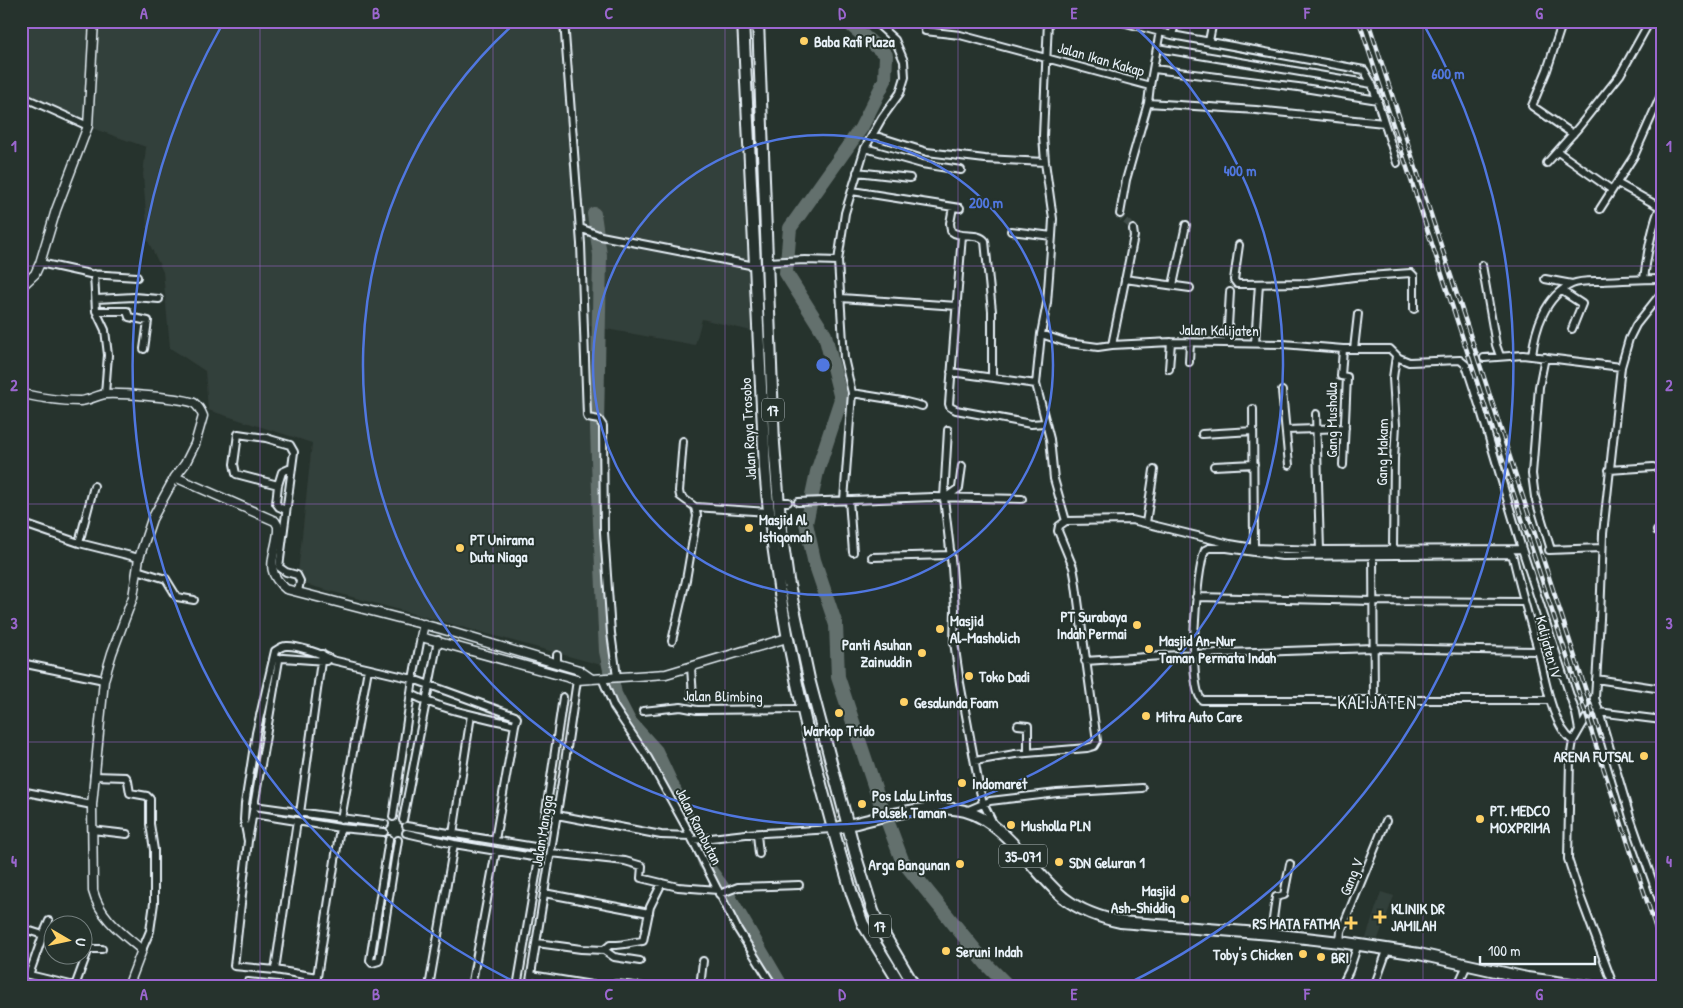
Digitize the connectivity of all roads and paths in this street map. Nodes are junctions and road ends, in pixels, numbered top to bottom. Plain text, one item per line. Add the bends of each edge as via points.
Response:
1 (94, 21) edge
2 (564, 21) edge
3 (743, 21) edge
4 (758, 21) edge
5 (874, 21) edge
6 (924, 21) edge
7 (1048, 21) edge
8 (1118, 21) edge
9 (1176, 21) edge
10 (1213, 21) edge
11 (1564, 21) edge
12 (1650, 21) edge
13 (1138, 23) edge
14 (1160, 31) junction
15 (1172, 35) junction
16 (1209, 41) junction
17 (1158, 48) junction
18 (760, 54) junction
19 (744, 55) junction
20 (1046, 56) junction
21 (760, 67) junction
22 (744, 68) junction
23 (1154, 69) junction
24 (1372, 84) junction
25 (1150, 86) junction
26 (1662, 93) edge
27 (21, 96) edge
28 (1378, 100) junction
29 (1148, 103) junction
30 (1384, 123) junction
31 (88, 126) junction
32 (873, 134) junction
33 (1573, 134) junction
34 (865, 148) junction
35 (1558, 152) junction
36 (1045, 162) junction
37 (1397, 163) dead end
38 (1548, 164) dead end
39 (960, 170) dead end
40 (857, 172) junction
41 (910, 178) dead end
42 (1617, 183) junction
43 (1612, 190) junction
44 (852, 191) junction
45 (1661, 206) edge
46 (1600, 209) dead end
47 (1120, 214) dead end
48 (1186, 225) dead end
49 (580, 228) junction
50 (1133, 229) dead end
51 (1011, 231) dead end
52 (962, 235) junction
53 (1052, 236) junction
54 (1239, 245) dead end
55 (838, 261) junction
56 (40, 262) junction
57 (772, 262) junction
58 (1482, 265) dead end
59 (754, 266) junction
60 (94, 274) junction
61 (137, 277) dead end
62 (1125, 279) junction
63 (1545, 279) dead end
64 (1644, 279) junction
65 (1259, 284) junction
66 (1572, 284) junction
67 (1174, 285) junction
68 (1661, 285) edge
69 (21, 287) edge
70 (1190, 288) dead end
71 (1230, 292) dead end
72 (1565, 293) junction
73 (841, 298) junction
74 (96, 299) junction
75 (159, 299) dead end
76 (957, 306) junction
77 (1414, 309) dead end
78 (96, 311) junction
79 (1358, 314) dead end
80 (1572, 329) dead end
81 (1041, 334) junction
82 (1171, 342) junction
83 (1190, 343) junction
84 (1226, 343) junction
85 (1255, 344) junction
86 (1112, 345) junction
87 (144, 349) dead end
88 (1343, 349) junction
89 (1354, 349) junction
90 (1498, 350) junction
91 (1538, 355) junction
92 (1396, 356) junction
93 (1484, 358) dead end
94 (1189, 362) dead end
95 (1621, 364) junction
96 (1169, 369) dead end
97 (951, 372) junction
98 (992, 377) junction
99 (1036, 384) junction
100 (1282, 391) dead end
101 (22, 394) edge
102 (105, 394) junction
103 (851, 396) junction
104 (922, 406) dead end
105 (1253, 409) dead end
106 (1316, 414) dead end
107 (1046, 426) junction
108 (1345, 428) junction
109 (1316, 429) junction
110 (948, 430) dead end
111 (1286, 430) junction
112 (1253, 431) junction
113 (1202, 434) dead end
114 (683, 441) dead end
115 (1254, 464) junction
116 (1289, 465) dead end
117 (1344, 465) dead end
118 (962, 466) dead end
119 (1214, 466) dead end
120 (1653, 467) dead end
121 (291, 468) junction
122 (1154, 470) dead end
123 (1609, 470) junction
124 (175, 477) junction
125 (278, 485) junction
126 (94, 486) dead end
127 (945, 498) junction
128 (1022, 499) dead end
129 (847, 500) junction
130 (800, 502) dead end
131 (695, 507) junction
132 (286, 510) junction
133 (768, 512) junction
134 (1066, 521) junction
135 (21, 522) edge
136 (1146, 523) junction
137 (79, 544) junction
138 (1254, 548) junction
139 (1602, 548) junction
140 (1393, 549) junction
141 (1522, 549) junction
142 (1320, 550) junction
143 (853, 552) dead end
144 (950, 555) junction
145 (1372, 556) junction
146 (872, 557) dead end
147 (140, 558) junction
148 (137, 570) junction
149 (298, 592) junction
150 (1196, 597) junction
151 (194, 600) dead end
152 (1373, 601) junction
153 (1523, 602) junction
154 (424, 624) junction
155 (441, 629) junction
156 (421, 637) junction
157 (787, 638) junction
158 (438, 640) junction
159 (672, 641) dead end
160 (1373, 648) junction
161 (1538, 651) junction
162 (322, 654) junction
163 (1194, 654) junction
164 (275, 659) junction
165 (332, 660) junction
166 (1085, 661) junction
167 (322, 662) junction
168 (21, 663) edge
169 (691, 667) junction
170 (368, 669) junction
171 (611, 677) junction
172 (592, 678) junction
173 (413, 679) junction
174 (1596, 679) junction
175 (104, 680) junction
176 (577, 680) junction
177 (428, 686) junction
178 (1662, 688) edge
179 (411, 694) junction
180 (563, 697) dead end
181 (693, 697) dead end
182 (1550, 700) junction
183 (425, 701) junction
184 (1374, 701) junction
185 (802, 709) junction
186 (643, 711) dead end
187 (1598, 712) junction
188 (470, 715) junction
189 (1662, 720) edge
190 (516, 725) junction
191 (1018, 725) dead end
192 (1579, 730) junction
193 (1573, 741) junction
194 (1028, 752) junction
195 (975, 761) junction
196 (94, 776) junction
197 (1142, 788) dead end
198 (21, 791) edge
199 (983, 803) junction
200 (92, 805) junction
201 (966, 811) junction
202 (300, 813) junction
203 (253, 814) junction
204 (557, 815) junction
205 (392, 818) junction
206 (341, 819) junction
207 (244, 820) junction
208 (297, 821) junction
209 (1386, 821) dead end
210 (405, 826) junction
211 (848, 826) junction
212 (995, 827) junction
213 (340, 828) junction
214 (384, 828) junction
215 (834, 829) junction
216 (92, 830) junction
217 (127, 834) dead end
218 (453, 834) junction
219 (756, 834) junction
220 (389, 839) junction
221 (695, 839) junction
222 (398, 840) junction
223 (496, 840) junction
224 (248, 841) junction
225 (454, 844) junction
226 (541, 848) junction
227 (496, 851) junction
228 (551, 853) junction
229 (759, 854) dead end
230 (539, 858) junction
231 (1290, 864) dead end
232 (662, 883) junction
233 (799, 885) dead end
234 (722, 891) junction
235 (544, 894) junction
236 (1662, 908) edge
237 (649, 913) junction
238 (21, 928) edge
239 (1271, 934) junction
240 (42, 935) edge
241 (42, 938) edge
242 (1340, 942) junction
243 (537, 943) junction
244 (1358, 944) junction
245 (102, 948) dead end
246 (1388, 948) junction
247 (142, 950) junction
248 (604, 950) junction
249 (640, 961) dead end
250 (703, 961) dead end
251 (1467, 965) junction
252 (275, 970) junction
253 (21, 973) edge
254 (29, 975) junction
255 (531, 975) junction
256 (278, 985) dead end
257 (773, 985) edge
258 (77, 986) edge
259 (128, 987) edge
260 (245, 987) edge
261 (429, 987) edge
262 (471, 987) edge
263 (517, 987) edge
264 (529, 987) edge
265 (606, 987) edge
266 (644, 987) edge
267 (700, 987) edge
268 (758, 987) edge
269 (902, 987) edge
270 (915, 987) edge
271 (1341, 987) edge
272 (1374, 987) edge
273 (1457, 987) edge
274 (1593, 987) edge
275 (1614, 987) edge

1 - 31 street
2 - 49 street
3 - 19 main road, Jalan Raya Trosobo / 17
4 - 18 main road, Jalan Raya Trosobo / 17
5 - 32 street via 895,40 904,61 905,77 900,93
6 - 20 street, Jalan Ikan Kakap via 925,31 960,35
7 - 20 street
8 - 13 street
9 - 15 street
10 - 16 street
11 - 33 street via 1532,106
12 - 33 street via 1620,76
13 - 14 street
14 - 15 street
14 - 17 street
15 - 16 street
16 - 24 street via 1364,70
17 - 23 street
17 - 24 street
18 - 19 main road via 755,57
18 - 21 main road, Jalan Raya Trosobo / 17
19 - 22 main road, Jalan Raya Trosobo / 17
20 - 25 street, Jalan Ikan Kakap
20 - 36 street
21 - 22 main road
21 - 57 main road, Jalan Raya Trosobo / 17
22 - 59 main road, Jalan Raya Trosobo / 17
23 - 25 street
23 - 28 street
24 - 28 street
25 - 29 street
26 - 42 street via 1634,156
27 - 31 street
28 - 30 street
29 - 30 street
29 - 47 street
30 - 37 street
31 - 56 street
32 - 34 street
32 - 36 street via 928,152
33 - 35 street
34 - 39 street via 922,164
34 - 40 street
35 - 38 street
35 - 43 street
36 - 53 street via 1053,219
40 - 41 street
40 - 44 street
42 - 43 street
42 - 45 street
43 - 46 street
44 - 52 street via 957,208 950,229
44 - 55 street via 845,213
45 - 64 street
48 - 67 street
49 - 59 street via 601,236
49 - 171 street, Jalan Rambutan via 587,416 599,420 603,426
50 - 62 street
51 - 53 street
52 - 76 street
52 - 98 street via 980,237 985,242 992,311
53 - 81 street via 1047,303
54 - 65 street via 1235,282
55 - 57 street
55 - 73 street
56 - 60 street
56 - 69 street
57 - 211 main road, Jalan Raya Trosobo / 17 via 784,557 797,630
58 - 90 street
59 - 133 main road, Jalan Raya Trosobo / 17
60 - 61 street
60 - 74 street
62 - 67 street
62 - 86 street
63 - 66 street
64 - 66 street
64 - 68 street
65 - 77 street via 1411,273 1414,276
65 - 85 street
66 - 72 street
67 - 70 street
68 - 95 street via 1636,325
71 - 84 street
72 - 80 street via 1582,304
72 - 91 street via 1547,307 1542,316 1534,344
73 - 76 street
73 - 103 street via 844,358
74 - 75 street
74 - 78 street
76 - 97 street
78 - 87 street via 127,311 130,318 148,321
78 - 102 street via 105,330 108,355
79 - 89 street
81 - 86 street, Jalan Kalijaten via 1098,348
81 - 99 street
82 - 83 street, Jalan Kalijaten
82 - 86 street, Jalan Kalijaten
82 - 96 street
83 - 84 street, Jalan Kalijaten
83 - 94 street
84 - 85 street, Jalan Kalijaten
85 - 88 street, Jalan Kalijaten
88 - 89 street, Jalan Kalijaten
88 - 108 street, Gang Musholla via 1340,376 1347,377
89 - 92 street, Jalan Kalijaten via 1390,349
90 - 91 street
90 - 93 street
91 - 95 street via 1587,364
91 - 139 street via 1532,474 1550,550
92 - 140 street, Gang Makam via 1393,378 1396,425
92 - 141 street, Jalan Kalijaten via 1409,362 1460,360 1466,365
95 - 123 street
97 - 98 street
97 - 107 street via 949,404 953,409
98 - 99 street
99 - 107 street
100 - 111 street
101 - 102 street via 83,401
102 - 124 street via 188,402 198,407 203,416 195,444
103 - 104 street via 902,400
103 - 129 street
105 - 112 street
106 - 109 street
107 - 134 street via 1054,479
108 - 109 street
108 - 117 street, Gang Musholla
109 - 111 street
109 - 142 street
110 - 127 street
111 - 116 street
112 - 113 street
112 - 115 street
114 - 131 street via 679,491 680,496
115 - 119 street
115 - 138 street
118 - 127 street via 959,488
120 - 123 street
121 - 125 street via 282,472
121 - 125 street via 294,452 290,445 238,434 236,474
121 - 132 street
122 - 136 street
123 - 139 street
124 - 147 street via 152,519
124 - 149 street via 275,521 278,531 272,560 273,575 286,589
125 - 132 street via 276,503
126 - 137 street
127 - 128 street
127 - 129 street
127 - 144 street
129 - 130 street
129 - 143 street
131 - 133 street
131 - 159 street via 697,516
132 - 149 street via 279,567 297,575 300,581
133 - 157 main road, Jalan Raya Trosobo / 17
134 - 136 street
134 - 166 street via 1059,526 1058,532 1075,578
135 - 137 street
136 - 138 street
137 - 147 street
138 - 142 street
139 - 174 street
140 - 141 street
140 - 142 street
141 - 192 street, Jalan Kalijaten
144 - 146 street
144 - 195 street via 955,609 954,642
145 - 150 street via 1274,556 1209,548 1203,553
145 - 152 street
145 - 153 street, Kalijaten IV via 1511,554
147 - 148 street
148 - 151 street via 166,579 177,597
148 - 175 street via 133,597
149 - 154 street
150 - 152 street
150 - 163 street
152 - 153 street
152 - 160 street
153 - 161 street, Kalijaten IV
154 - 155 street
154 - 156 street
155 - 158 street
155 - 172 street via 557,659
156 - 158 street
156 - 173 street
157 - 169 street
157 - 185 main road, Jalan Raya Trosobo / 17
158 - 176 street
158 - 177 street
160 - 161 street
160 - 163 street
160 - 184 street
161 - 182 street, Kalijaten IV
162 - 164 street via 286,646 275,651
162 - 165 street
162 - 167 street
163 - 166 street
163 - 184 street via 1198,694 1202,700
164 - 167 street
164 - 203 street
164 - 207 street via 256,733
165 - 167 street
165 - 170 street
166 - 194 street via 1097,736 1095,745
167 - 202 street
168 - 175 street
169 - 171 street via 666,674
169 - 181 street
170 - 173 street
170 - 206 street
171 - 172 street
171 - 221 street, Jalan Rambutan via 614,707
172 - 176 street
173 - 177 street
173 - 179 street
174 - 178 street
174 - 187 street via 1594,698
174 - 192 street via 1592,708
175 - 196 street
176 - 204 street, Jalan Mangga
177 - 183 street
177 - 190 street via 516,716
179 - 183 street
179 - 205 street
180 - 226 street
182 - 184 street
182 - 193 street, Kalijaten IV via 1562,730
183 - 188 street
183 - 210 street
185 - 186 street, Jalan Blimbing via 697,710 681,707
185 - 215 main road, Jalan Raya Trosobo / 17
187 - 189 street
187 - 236 street
188 - 190 street
188 - 218 street
190 - 223 street
191 - 194 street via 1028,726
192 - 193 street
193 - 275 street via 1568,859
194 - 195 street
195 - 199 street
196 - 200 street
196 - 247 street via 126,777 130,793 150,799 154,903 150,931
197 - 199 street via 1057,793
198 - 200 street
199 - 201 street
199 - 212 street
200 - 216 street
201 - 211 main road, 35-071 via 942,809 897,814
201 - 212 main road, 35-071
202 - 203 street
202 - 206 street
203 - 207 street
203 - 208 street
203 - 224 street
204 - 221 street
204 - 228 street, Jalan Mangga
205 - 210 street
205 - 214 street via 386,821
206 - 214 street
207 - 224 street
208 - 213 street
208 - 252 street
209 - 242 street, Gang V via 1341,931
210 - 218 street
210 - 222 street
210 - 225 street
211 - 215 main road, 35-071
211 - 270 main road, 17 via 873,911
212 - 239 main road, 35-071 via 1064,897 1087,912 1120,922
213 - 214 street
213 - 252 street via 318,975
214 - 220 street
215 - 219 street
215 - 269 main road, 17 via 863,924
216 - 217 street
216 - 247 street via 96,902 116,929
218 - 223 street
219 - 221 street
219 - 229 street
220 - 222 street
220 - 222 street via 372,963 380,961
221 - 234 street, Jalan Rambutan
223 - 226 street
224 - 252 street via 233,965
225 - 227 street
225 - 261 street
226 - 230 street
227 - 230 street
227 - 262 street
228 - 232 street via 632,862 642,866 641,878
228 - 235 street, Jalan Mangga
230 - 263 street
231 - 239 street via 1284,895 1275,899
232 - 234 street
232 - 237 street
233 - 234 street via 738,887
234 - 257 street, Jalan Rambutan via 737,928
235 - 237 street
235 - 243 street, Jalan Mangga
237 - 248 street via 643,941 610,945
238 - 240 street
239 - 242 main road, 35-071
241 - 254 street
242 - 244 main road, 35-071
243 - 248 street
243 - 255 street, Jalan Mangga
244 - 246 main road, 35-071
244 - 271 street
245 - 258 street via 88,951
246 - 251 main road, 35-071
246 - 272 street
247 - 259 street
248 - 249 street via 614,956
250 - 267 street
251 - 273 street
251 - 274 main road, 35-071
253 - 254 street
254 - 258 street
255 - 264 street, Jalan Mangga
255 - 265 street
256 - 260 street via 248,982
257 - 268 street
265 - 266 street via 616,984

